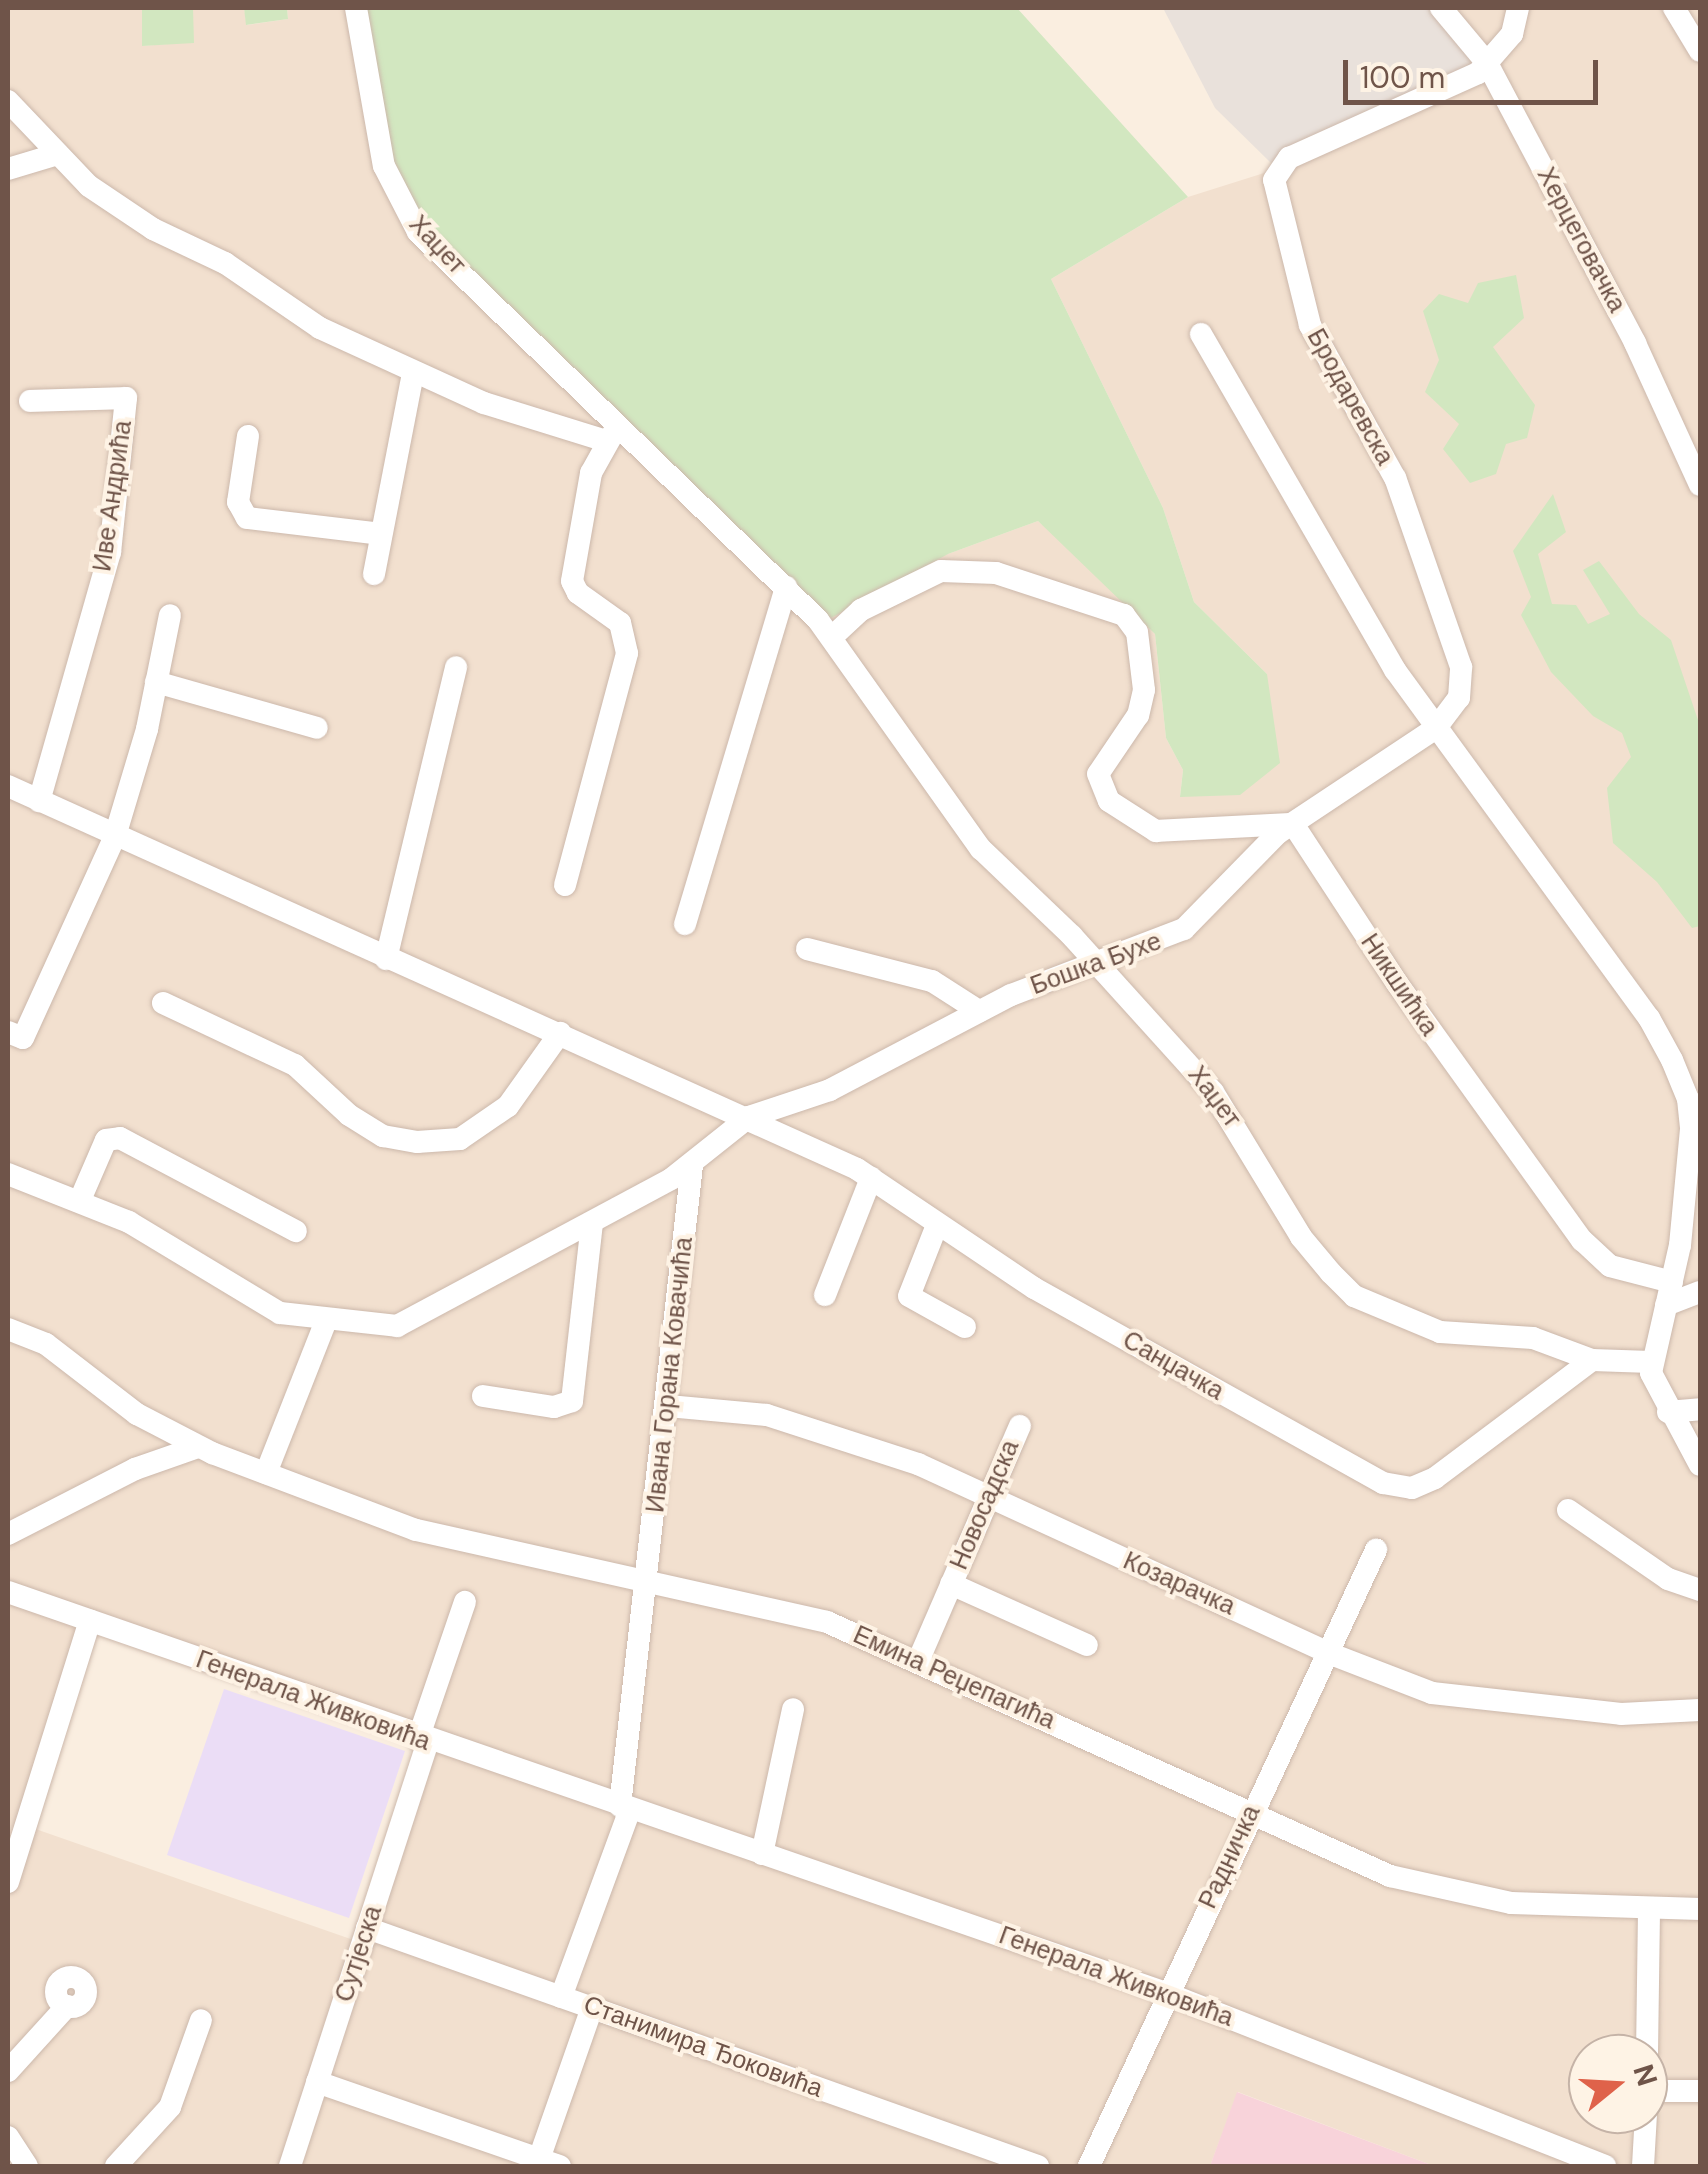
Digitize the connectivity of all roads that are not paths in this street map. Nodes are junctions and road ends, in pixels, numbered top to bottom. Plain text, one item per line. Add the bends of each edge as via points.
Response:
1 (356, 8) edge
2 (1441, 8) edge
3 (1518, 8) edge
4 (1674, 8) edge
5 (1700, 51) edge
6 (1487, 63) junction
7 (8, 101) edge
8 (58, 154) junction
9 (8, 169) edge
10 (1201, 334) dead end
11 (414, 373) junction
12 (30, 401) dead end
13 (611, 435) junction
14 (248, 436) dead end
15 (1700, 485) edge
16 (381, 534) junction
17 (374, 574) dead end
18 (786, 587) junction
19 (170, 615) dead end
20 (832, 637) junction
21 (456, 667) dead end
22 (156, 682) junction
23 (316, 728) dead end
24 (1436, 728) junction
25 (8, 786) edge
26 (39, 801) junction
27 (1292, 824) junction
28 (116, 836) junction
29 (566, 885) dead end
30 (686, 924) dead end
31 (807, 949) dead end
32 (386, 959) junction
33 (1098, 966) junction
34 (163, 1002) dead end
35 (980, 1010) junction
36 (8, 1032) edge
37 (560, 1034) junction
38 (749, 1118) junction
39 (692, 1165) junction
40 (8, 1174) edge
41 (871, 1178) junction
42 (80, 1200) junction
43 (592, 1223) junction
44 (937, 1225) junction
45 (296, 1231) dead end
46 (1672, 1282) junction
47 (1700, 1292) edge
48 (825, 1296) dead end
49 (1666, 1305) junction
50 (325, 1323) junction
51 (964, 1327) dead end
52 (8, 1329) edge
53 (1592, 1360) junction
54 (1651, 1362) junction
55 (482, 1396) dead end
56 (668, 1406) junction
57 (1700, 1409) edge
58 (1668, 1412) junction
59 (1020, 1426) dead end
60 (198, 1447) junction
61 (1700, 1465) edge
62 (266, 1473) junction
63 (988, 1498) junction
64 (1568, 1510) dead end
65 (8, 1534) edge
66 (1376, 1550) dead end
67 (646, 1584) junction
68 (951, 1584) junction
69 (1700, 1590) edge
70 (8, 1592) edge
71 (465, 1602) dead end
72 (90, 1621) junction
73 (1087, 1645) dead end
74 (1331, 1654) junction
75 (918, 1659) junction
76 (792, 1710) dead end
77 (1700, 1710) edge
78 (423, 1741) junction
79 (625, 1807) junction
80 (1250, 1814) junction
81 (762, 1854) junction
82 (8, 1882) edge
83 (1650, 1910) junction
84 (1700, 1910) edge
85 (368, 1928) junction
86 (1166, 1992) junction
87 (561, 1997) junction
88 (67, 2006) dead end
89 (592, 2008) junction
90 (201, 2020) dead end
91 (1648, 2034) edge
92 (8, 2071) edge
93 (317, 2082) junction
94 (1668, 2091) edge
95 (1700, 2091) edge
96 (1645, 2134) edge
97 (8, 2137) edge
98 (553, 2164) edge
99 (27, 2166) edge
100 (116, 2166) edge
101 (290, 2166) edge
102 (1038, 2166) edge
103 (1089, 2166) edge
104 (1605, 2166) edge
105 (1643, 2166) edge

1 - 13 street, Хаџет via 384,166 418,232
2 - 6 street, Херцеговачка
3 - 6 street via 1512,34
4 - 5 street
6 - 15 street, Херцеговачка via 1634,342
6 - 24 street, Бродаревска via 1446,92 1282,162 1274,180 1310,326 1395,478 1461,667 1460,698
7 - 8 street, Хаџет
8 - 9 street
8 - 11 street, Хаџет via 89,186 153,229 225,263 320,328
10 - 24 street via 1395,670
11 - 13 street, Хаџет via 521,417
11 - 16 street
12 - 26 street, Иве Андрића via 126,398 110,552
13 - 18 street, Хаџет
13 - 29 street via 591,473 573,586 620,623 628,645
14 - 16 street via 238,502 246,518
16 - 17 street
18 - 20 street, Хаџет
18 - 30 street
19 - 22 street
20 - 27 street via 861,610 952,570 996,573 1130,618 1142,654 1142,703 1098,774 1109,801 1145,828
20 - 33 street, Хаџет via 981,849
21 - 32 street
22 - 23 street
22 - 28 street
24 - 27 street, Бродаревска
24 - 46 street via 1649,1018 1680,1080 1691,1129
25 - 26 street
26 - 28 street
27 - 33 street, Бошка Бухе via 1184,929
27 - 46 street, Никшићка via 1396,984 1582,1240 1610,1266
28 - 32 street
28 - 36 street via 23,1038
31 - 35 street via 932,981
32 - 37 street
33 - 35 street, Бошка Бухе
33 - 53 street, Хаџет via 1213,1092 1301,1237 1354,1296 1440,1332 1533,1338
34 - 37 street via 295,1064 383,1136 417,1142 460,1139 508,1106
35 - 38 street, Бошка Бухе via 830,1090
37 - 38 street
38 - 39 street
38 - 41 street, Санџачка
39 - 43 street
39 - 56 street, Ивана Горана Ковачића
40 - 42 street
41 - 44 street, Санџачка
41 - 48 street
42 - 45 street via 106,1140 120,1138
42 - 50 street via 130,1222 270,1309
43 - 50 street via 408,1323
43 - 55 street via 572,1401 554,1406
44 - 51 street via 909,1296
44 - 53 street, Санџачка via 1168,1365 1399,1488 1435,1478
46 - 49 street
47 - 49 street
49 - 54 street
50 - 62 street
52 - 60 street, Емина Реџепагића via 46,1344 137,1414
53 - 54 street, Хаџет
54 - 58 street
56 - 63 street, Козарачка via 726,1407 808,1425 918,1464
56 - 67 street, Ивана Горана Ковачића
57 - 58 street
58 - 61 street
59 - 63 street, Новосадска
60 - 62 street, Емина Реџепагића
60 - 65 street via 135,1470
62 - 67 street, Емина Реџепагића via 416,1530
63 - 68 street, Новосадска
63 - 74 street, Козарачка
64 - 69 street via 1668,1579
66 - 74 street, Радничка
67 - 75 street, Емина Реџепагића via 797,1613
67 - 79 street
68 - 73 street, Новосадска
68 - 75 street, Новосадска
70 - 72 street, Генерала Живковића
71 - 78 street, Сутјеска
72 - 78 street, Генерала Живковића
72 - 82 street
74 - 77 street, Козарачка via 1403,1684 1482,1702 1620,1714
74 - 80 street, Радничка
75 - 80 street, Емина Реџепагића
76 - 81 street
78 - 79 street, Генерала Живковића
78 - 85 street, Сутјеска
79 - 81 street, Генерала Живковића
79 - 87 street
80 - 83 street, Емина Реџепагића via 1346,1859 1439,1889 1511,1903
80 - 86 street, Радничка
81 - 86 street, Генерала Живковића
83 - 84 street, Емина Реџепагића
83 - 91 street
85 - 87 street, Станимира Ђоковића
85 - 93 street, Сутјеска
86 - 103 street, Радничка
86 - 104 street, Генерала Живковића
87 - 89 street, Станимира Ђоковића
88 - 92 street
89 - 98 street
89 - 102 street, Станимира Ђоковића
90 - 100 street via 170,2107
93 - 98 street
93 - 101 street, Сутјеска
94 - 95 street
96 - 105 street
97 - 99 street

